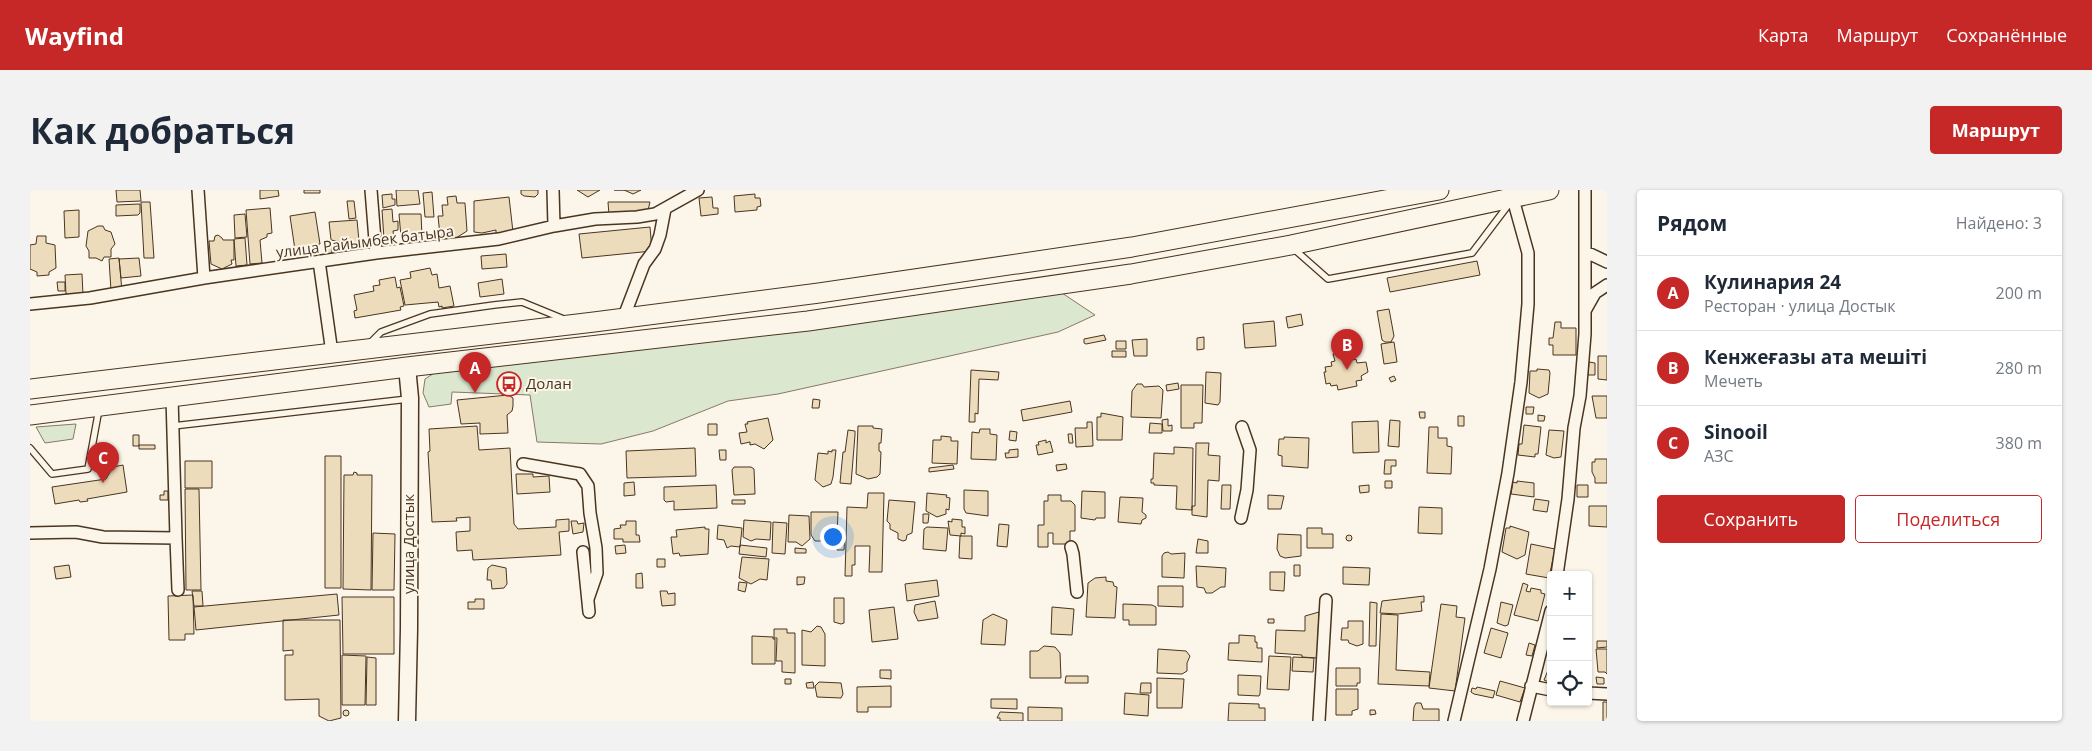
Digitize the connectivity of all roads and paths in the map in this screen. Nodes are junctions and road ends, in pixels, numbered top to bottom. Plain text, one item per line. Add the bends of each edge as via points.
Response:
1 (198, 190) edge
2 (371, 190) edge
3 (553, 190) edge
4 (698, 190) edge
5 (1439, 190) edge
6 (1549, 190) edge
7 (1585, 190) edge
8 (1513, 199) junction
9 (665, 209) junction
10 (554, 226) junction
11 (1291, 246) junction
12 (1586, 252) junction
13 (376, 253) junction
14 (319, 262) junction
15 (1607, 262) edge
16 (204, 278) junction
17 (1607, 285) edge
18 (30, 304) edge
19 (1585, 311) junction
20 (623, 318) junction
21 (575, 324) junction
22 (365, 349) junction
23 (332, 352) junction
24 (407, 368) junction
25 (30, 389) edge
26 (172, 397) junction
27 (410, 398) junction
28 (100, 406) junction
29 (30, 415) edge
30 (173, 426) junction
31 (1242, 427) dead end
32 (30, 448) edge
33 (523, 464) dead end
34 (1241, 518) dead end
35 (30, 533) edge
36 (176, 538) junction
37 (1070, 547) dead end
38 (583, 552) dead end
39 (1558, 571) edge
40 (178, 590) dead end
41 (1077, 592) dead end
42 (588, 599) junction
43 (1326, 600) dead end
44 (589, 612) dead end
45 (1550, 616) edge
46 (1531, 686) junction
47 (1547, 689) edge
48 (1592, 693) edge
49 (1607, 694) edge
50 (407, 721) edge
51 (1319, 721) edge
52 (1454, 721) edge
53 (1523, 721) edge

1 - 16 street
2 - 13 street
3 - 10 street
4 - 9 street, улица Райымбек батыра
5 - 20 highway via 1132,247
6 - 8 highway
7 - 12 street
8 - 11 highway
8 - 11 lane via 1472,253 1328,279
8 - 52 street via 1528,253 1528,304 1521,382 1490,569
9 - 10 street, улица Райымбек батыра via 637,217 595,219
9 - 20 street via 655,249 644,264
10 - 13 street, улица Райымбек батыра via 499,239
11 - 24 highway via 1130,274 808,321
12 - 15 street
12 - 19 street
13 - 14 street, улица Райымбек батыра
14 - 16 street, улица Райымбек батыра
14 - 23 street
16 - 18 street, улица Райымбек батыра via 90,298
17 - 19 street via 1595,293
19 - 39 street via 1580,396
20 - 21 highway
21 - 22 highway
21 - 22 lane via 522,302 494,305 430,314 381,332
22 - 23 highway
23 - 25 highway
24 - 26 highway
24 - 27 main road, улица Достык
26 - 28 highway
26 - 30 street
27 - 30 lane
27 - 50 main road, улица Достык
28 - 29 highway
28 - 32 lane via 88,469 52,474
30 - 36 street
31 - 34 street via 1250,450
33 - 42 street via 580,474 588,486 597,573
35 - 36 street via 76,532 103,537
36 - 40 street
37 - 41 street via 1074,554
38 - 42 street
42 - 44 street
43 - 51 street
45 - 46 street
46 - 47 street
46 - 53 street
48 - 49 street

